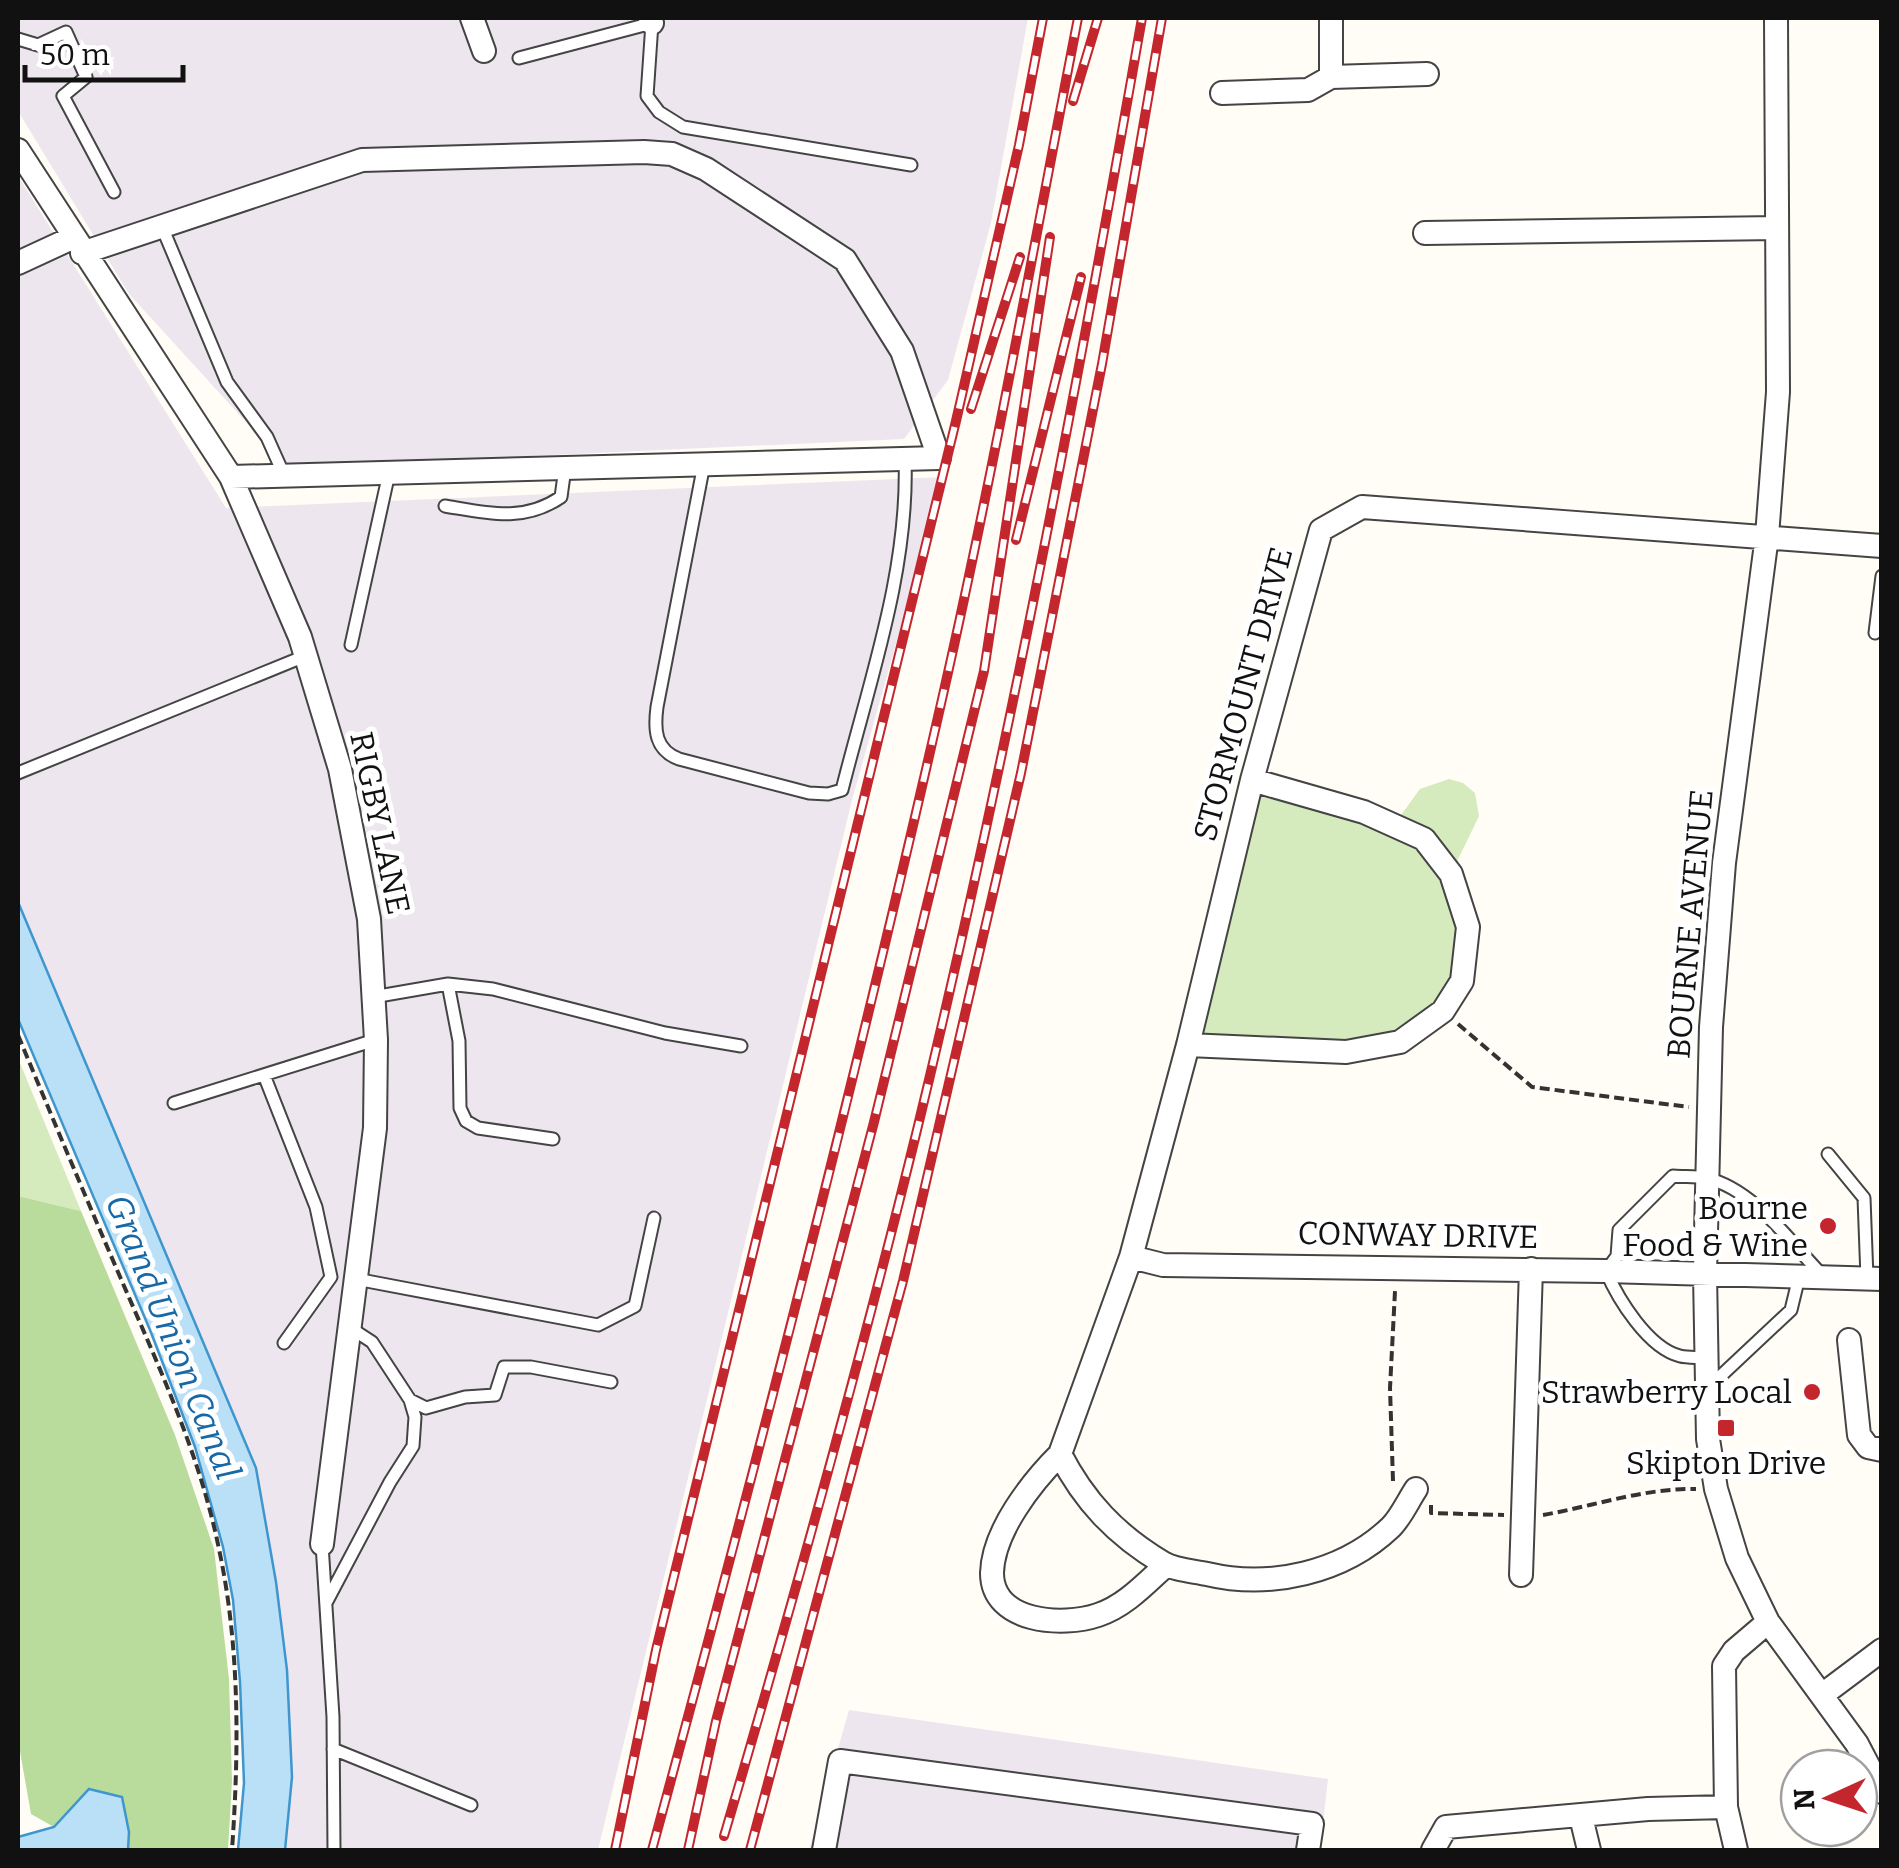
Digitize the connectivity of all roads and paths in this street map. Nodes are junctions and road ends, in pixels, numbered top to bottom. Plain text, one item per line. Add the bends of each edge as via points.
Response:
1 (472, 18) edge
2 (1331, 18) edge
3 (1776, 18) edge
4 (651, 20) edge
5 (18, 39) edge
6 (484, 51) dead end
7 (520, 58) dead end
8 (1427, 74) dead end
9 (1332, 78) junction
10 (1222, 93) dead end
11 (18, 150) edge
12 (910, 165) dead end
13 (114, 192) dead end
14 (162, 227) junction
15 (1777, 228) junction
16 (1424, 233) dead end
17 (77, 245) junction
18 (18, 264) edge
19 (905, 459) junction
20 (704, 464) junction
21 (565, 468) junction
22 (390, 473) junction
23 (284, 476) junction
24 (231, 477) junction
25 (445, 506) dead end
26 (1767, 536) junction
27 (1882, 546) edge
28 (1882, 576) edge
29 (1875, 633) dead end
30 (351, 645) dead end
31 (306, 656) junction
32 (18, 773) edge
33 (1252, 780) junction
34 (448, 984) junction
35 (373, 997) junction
36 (1443, 1011) junction
37 (18, 1035) edge
38 (376, 1040) junction
39 (1188, 1044) junction
40 (741, 1046) dead end
41 (264, 1075) junction
42 (174, 1103) dead end
43 (1708, 1109) junction
44 (552, 1139) dead end
45 (1828, 1154) dead end
46 (1707, 1178) junction
47 (654, 1218) dead end
48 (1131, 1257) junction
49 (1397, 1268) junction
50 (1531, 1270) junction
51 (1606, 1270) junction
52 (1705, 1274) junction
53 (1800, 1277) junction
54 (1824, 1278) junction
55 (1874, 1278) edge
56 (356, 1279) junction
57 (349, 1328) junction
58 (1849, 1340) dead end
59 (284, 1343) dead end
60 (1706, 1358) junction
61 (611, 1382) dead end
62 (1707, 1389) junction
63 (410, 1400) junction
64 (1882, 1450) edge
65 (1060, 1454) junction
66 (1416, 1489) junction
67 (1716, 1489) junction
68 (1524, 1516) junction
69 (322, 1544) joint
70 (1166, 1565) junction
71 (1521, 1575) dead end
72 (326, 1603) junction
73 (1768, 1622) junction
74 (1882, 1650) edge
75 (1822, 1695) junction
76 (334, 1749) junction
77 (1882, 1792) edge
78 (471, 1804) dead end
79 (1726, 1807) junction
80 (1580, 1817) junction
81 (232, 1850) edge
82 (334, 1850) edge
83 (824, 1850) edge
84 (1308, 1850) edge
85 (1433, 1850) edge
86 (1589, 1850) edge
87 (1736, 1850) edge

1 - 6 street
2 - 9 street
3 - 15 street, BOURNE AVENUE
4 - 7 lane
4 - 12 lane via 647,96 683,127
5 - 13 lane via 38,45 66,32 86,76 63,96
8 - 9 street
9 - 10 street via 1308,90
11 - 17 street, RIGBY LANE
14 - 17 street
14 - 19 street via 362,160 672,154 706,169 844,260 902,351 939,458
14 - 23 lane via 227,382 267,437
15 - 16 street
15 - 26 street, BOURNE AVENUE via 1778,392
17 - 18 street
17 - 24 street, RIGBY LANE
19 - 20 street
19 - 20 lane via 898,565 842,790 828,794 679,759 660,746 657,707
20 - 21 street
21 - 22 street
21 - 25 lane via 561,497 546,508 501,516
22 - 23 street
22 - 30 lane
23 - 24 street
24 - 31 street, RIGBY LANE
26 - 27 street, STORMOUNT DRIVE
26 - 33 street, STORMOUNT DRIVE via 1362,506 1321,530
26 - 43 street, BOURNE AVENUE via 1724,862
28 - 29 lane
31 - 32 lane
31 - 35 street, RIGBY LANE via 344,788 369,919
33 - 36 street via 1364,812 1424,840 1451,874 1468,926 1462,981
33 - 39 street, STORMOUNT DRIVE
34 - 35 lane
34 - 40 lane
34 - 44 lane via 466,1121
35 - 38 street, RIGBY LANE
36 - 39 street via 1400,1042 1346,1052
36 - 43 path via 1532,1087
37 - 81 path via 207,1496 228,1600 234,1678
38 - 41 lane
38 - 56 street, RIGBY LANE via 375,1128
39 - 48 street, STORMOUNT DRIVE
41 - 42 lane
41 - 59 lane via 316,1207 331,1277
43 - 46 street, BOURNE AVENUE
45 - 55 lane via 1864,1198
46 - 51 lane via 1674,1176 1619,1230 1617,1256
46 - 52 street, BOURNE AVENUE
46 - 54 lane via 1758,1208
47 - 56 lane via 635,1306 598,1325
48 - 49 street, CONWAY DRIVE via 1163,1264
48 - 65 street, STORMOUNT DRIVE
49 - 50 street, CONWAY DRIVE
49 - 66 path via 1390,1388 1394,1489
50 - 51 street, CONWAY DRIVE
50 - 68 street
51 - 52 street, CONWAY DRIVE
51 - 60 lane via 1621,1305 1659,1343 1678,1356
52 - 53 street, CONWAY DRIVE
52 - 60 street, BOURNE AVENUE
53 - 54 street, CONWAY DRIVE
53 - 62 lane via 1791,1310
54 - 55 street, CONWAY DRIVE
56 - 57 street, RIGBY LANE
57 - 63 lane via 372,1342
57 - 69 street, RIGBY LANE
58 - 64 street via 1859,1434 1868,1447
60 - 62 street, BOURNE AVENUE
61 - 63 lane via 504,1367 496,1395 426,1408
62 - 67 street, BOURNE AVENUE
63 - 72 lane via 413,1446
65 - 70 street via 1080,1492 1112,1526
65 - 70 street via 1036,1478 1002,1538 992,1574 1001,1599 1016,1614 1040,1620 1096,1616 1129,1600
66 - 68 path via 1431,1500 1431,1512
66 - 70 street via 1392,1526 1345,1560 1306,1574 1238,1582
67 - 68 path via 1676,1488
67 - 73 street, BOURNE AVENUE via 1737,1558
68 - 71 street
69 - 72 lane
72 - 76 lane
73 - 75 street, BOURNE AVENUE
73 - 79 street via 1724,1666
74 - 75 street
75 - 77 street, BOURNE AVENUE
76 - 78 lane
76 - 82 lane
79 - 80 street
79 - 87 street
80 - 85 street via 1446,1827
80 - 86 street
83 - 84 street via 840,1760 1312,1824

